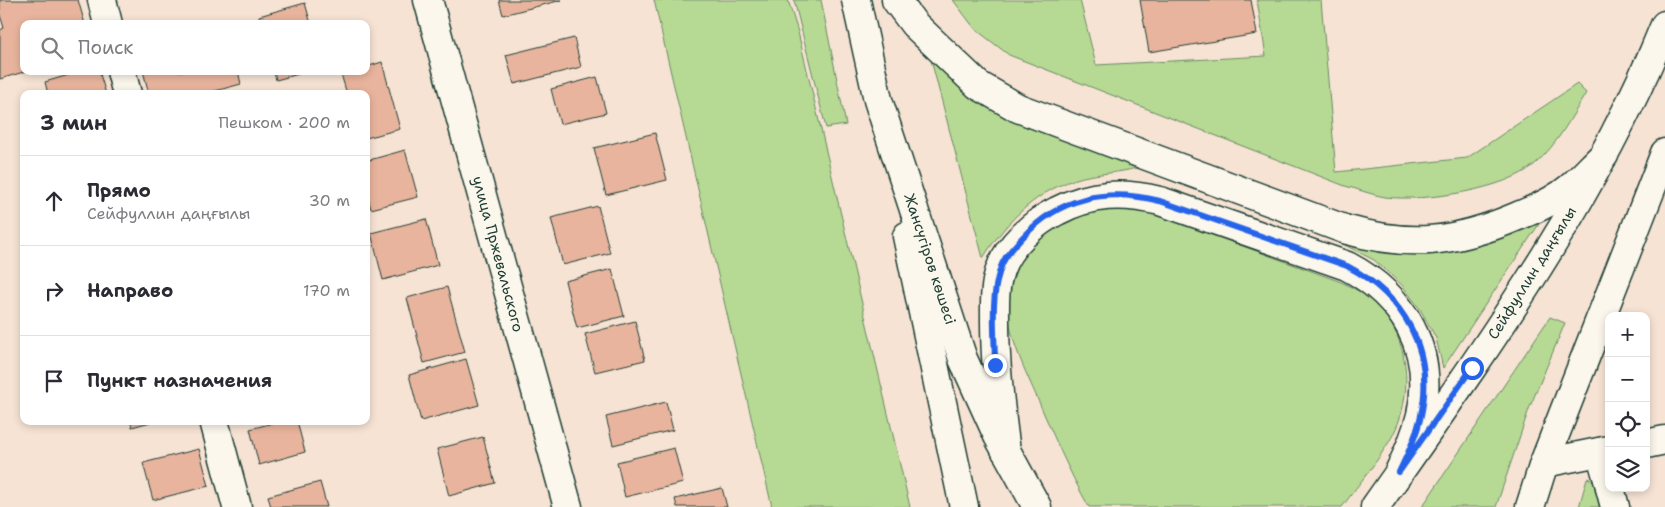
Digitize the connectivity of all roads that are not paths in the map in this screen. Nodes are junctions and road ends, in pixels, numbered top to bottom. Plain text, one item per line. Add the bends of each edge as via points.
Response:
1 (102, 0) edge
2 (428, 0) edge
3 (856, 0) edge
4 (896, 0) edge
5 (107, 20) edge
6 (1665, 25) edge
7 (122, 75) edge
8 (126, 90) edge
9 (878, 100) junction
10 (1665, 153) edge
11 (1604, 155) junction
12 (215, 425) edge
13 (1665, 440) edge
14 (1650, 443) edge
15 (1605, 451) edge
16 (1006, 452) junction
17 (1544, 463) junction
18 (1399, 472) junction
19 (1611, 492) edge
20 (237, 507) edge
21 (568, 507) edge
22 (964, 507) edge
23 (1037, 507) edge
24 (1375, 507) edge
25 (1530, 507) edge
26 (1615, 507) edge

1 - 5 main road
2 - 21 main road, улица Пржевальского
3 - 9 main road, Жансүгіров көшесі
4 - 11 main road via 914,24 978,85 1018,108 1334,226 1369,236 1397,241 1427,241 1458,237 1496,226 1536,209 1571,188
6 - 11 main road, Сейфуллин даңғылы
7 - 8 main road
9 - 16 main road, Жансүгіров көшесі via 963,359
9 - 22 main road
10 - 17 main road
11 - 18 main road, Сейфуллин даңғылы via 1547,252 1472,368
12 - 20 main road
13 - 14 main road
15 - 17 main road
16 - 18 main road via 995,365 995,290 1000,268 1010,252 1044,217 1072,203 1099,195 1132,194 1347,266 1370,278 1390,296 1419,344 1424,371 1416,435
16 - 23 main road, Жансүгіров көшесі
17 - 25 main road
18 - 24 main road, Сейфуллин даңғылы
19 - 26 main road

